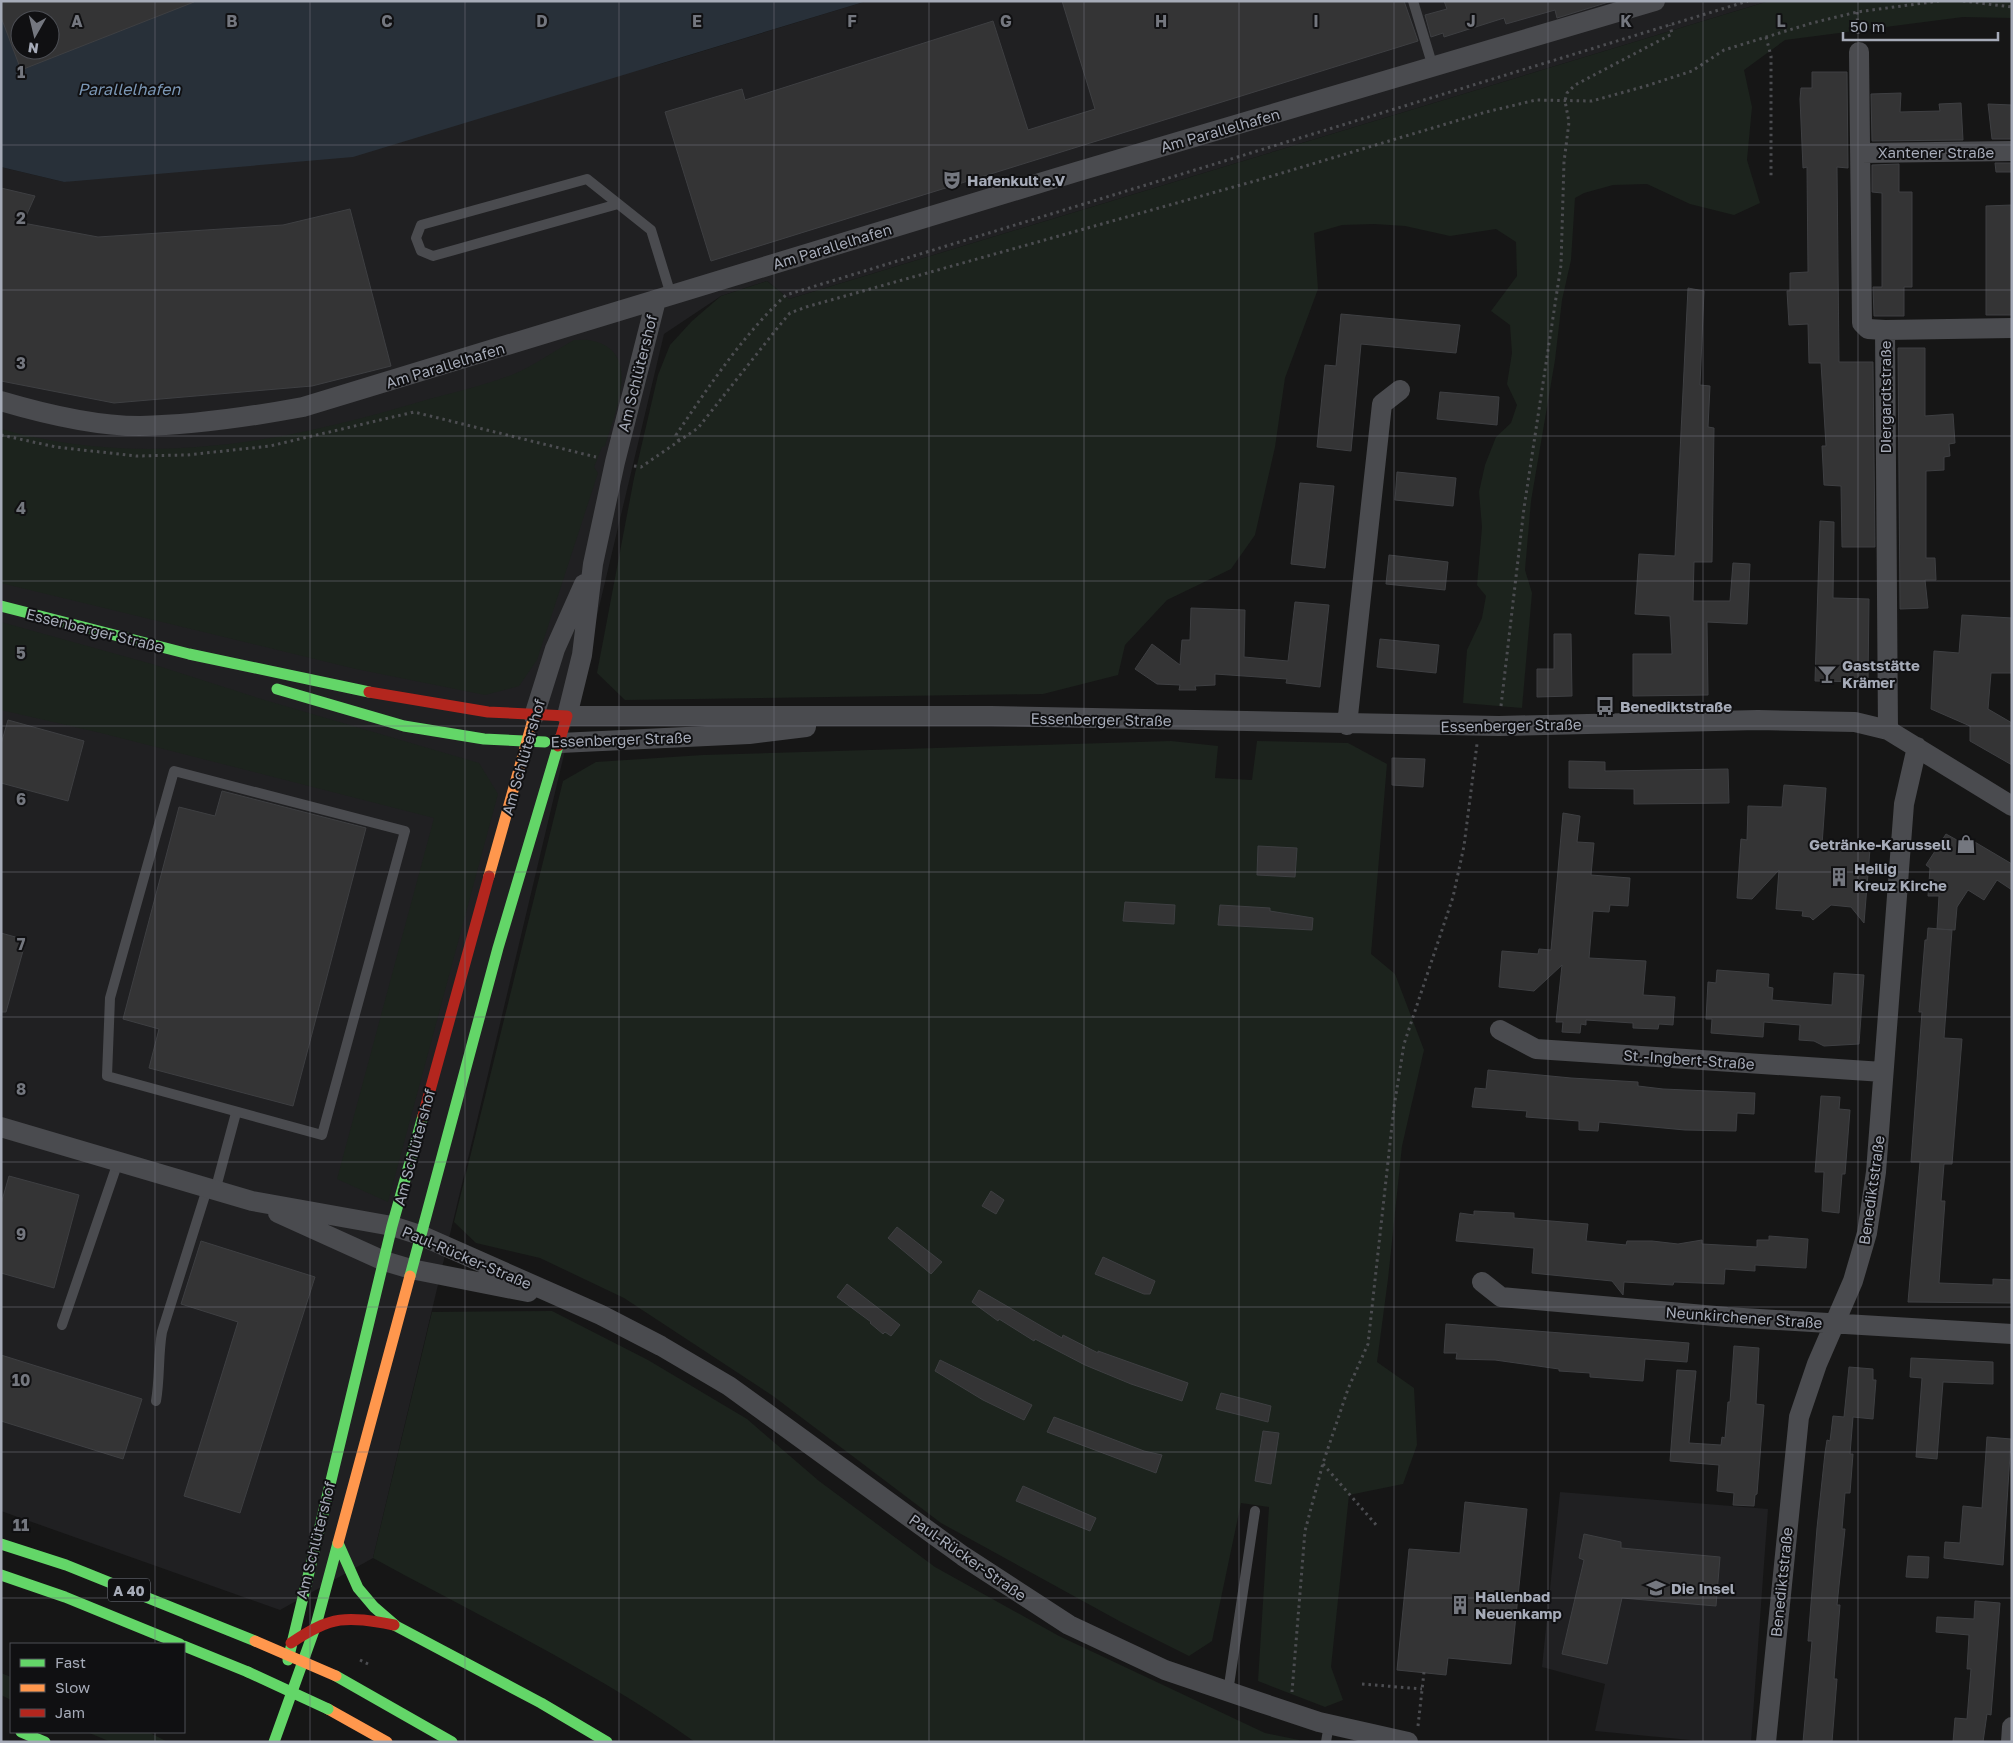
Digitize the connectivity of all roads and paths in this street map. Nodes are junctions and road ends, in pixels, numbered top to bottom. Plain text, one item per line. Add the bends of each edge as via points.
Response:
1 (1412, 1) edge
2 (1655, 1) edge
3 (1748, 1) edge
4 (1939, 1) edge
5 (1963, 1) edge
6 (2012, 7) edge
7 (1670, 25) junction
8 (1766, 37) junction
9 (1859, 52) dead end
10 (1433, 67) junction
11 (1565, 101) junction
12 (2012, 152) edge
13 (1861, 153) junction
14 (1770, 179) dead end
15 (618, 204) junction
16 (663, 298) junction
17 (2012, 328) edge
18 (1885, 330) junction
19 (1400, 390) dead end
20 (1, 401) edge
21 (1, 435) edge
22 (679, 441) junction
23 (608, 461) junction
24 (593, 564) junction
25 (1, 606) edge
26 (190, 654) junction
27 (534, 716) junction
28 (567, 716) junction
29 (885, 717) junction
30 (1347, 725) junction
31 (1489, 726) junction
32 (1888, 730) junction
33 (526, 741) junction
34 (560, 743) junction
35 (1917, 748) junction
36 (2012, 806) edge
37 (1500, 1030) dead end
38 (1883, 1072) junction
39 (236, 1113) junction
40 (1, 1127) edge
41 (118, 1162) junction
42 (211, 1190) junction
43 (252, 1201) junction
44 (392, 1226) junction
45 (420, 1235) junction
46 (384, 1261) junction
47 (411, 1269) junction
48 (1482, 1282) dead end
49 (562, 1299) junction
50 (1834, 1324) junction
51 (62, 1325) dead end
52 (2012, 1334) edge
53 (156, 1401) dead end
54 (1323, 1464) junction
55 (1254, 1511) dead end
56 (1378, 1527) dead end
57 (338, 1543) junction
58 (1, 1544) edge
59 (1, 1575) edge
60 (316, 1625) junction
61 (396, 1626) junction
62 (178, 1643) edge
63 (291, 1643) junction
64 (185, 1646) edge
65 (1424, 1672) dead end
66 (1362, 1684) dead end
67 (1422, 1690) junction
68 (1228, 1692) junction
69 (1420, 1708) dead end
70 (1288, 1712) junction
71 (2012, 1727) edge
72 (23, 1733) edge
73 (1328, 1733) edge
74 (45, 1742) edge
75 (273, 1742) edge
76 (387, 1742) edge
77 (452, 1742) edge
78 (607, 1742) edge
79 (1408, 1742) edge
80 (1766, 1742) edge
81 (2011, 1742) edge

1 - 10 lane
2 - 10 street, Am Parallelhafen
3 - 7 path
4 - 8 path via 1857,12
5 - 6 path
7 - 11 path via 1672,34 1575,85 1566,93
7 - 22 path via 786,295 766,314 721,371 676,435
8 - 11 path via 1724,50 1692,71 1646,86 1592,100
8 - 14 path via 1771,56
9 - 13 street, Diergardtstraße
10 - 16 street, Am Parallelhafen
11 - 22 path via 1536,100 1486,112 1262,179 806,306 790,313 698,428
11 - 31 path via 1569,122 1564,162 1561,265
12 - 13 street, Xantener Straße
13 - 18 street, Diergardtstraße via 1862,323 1868,329
15 - 15 lane via 586,179 421,225 416,238 421,251 434,256
15 - 16 lane via 651,230
16 - 20 street, Am Parallelhafen via 303,407 249,416 138,426 83,420
16 - 23 street, Am Schlütershof
17 - 18 street
18 - 32 street, Diergardtstraße
19 - 30 street via 1382,404
21 - 23 path via 56,447 136,456 187,455 270,446 414,412
22 - 23 path via 641,468
23 - 24 street, Am Schlütershof
24 - 27 street, Am Schlütershof via 555,649
24 - 28 street, Am Schlütershof via 582,655
25 - 26 main road, Essenberger Straße
26 - 27 main road, Essenberger Straße via 409,700
26 - 33 main road, Essenberger Straße via 280,691 404,726
27 - 28 main road, Essenberger Straße
27 - 33 main road, Am Schlütershof
28 - 29 street, Essenberger Straße
28 - 34 main road, Am Schlütershof
29 - 30 street, Essenberger Straße via 991,716
29 - 34 street, Essenberger Straße via 749,734
30 - 31 street, Essenberger Straße
31 - 32 street, Essenberger Straße via 1758,720 1855,722
31 - 54 path via 1454,897 1404,1044 1368,1344 1348,1389
32 - 35 street, Essenberger Straße
33 - 34 main road, Essenberger Straße
33 - 44 main road, Am Schlütershof
34 - 45 main road, Am Schlütershof via 498,948
35 - 36 street, Essenberger Straße
35 - 38 street, Benediktstraße via 1904,804
37 - 38 street, St.-Ingbert-Straße via 1536,1049
38 - 50 street, Benediktstraße via 1876,1172 1867,1233 1854,1281
39 - 39 lane via 107,1076 110,998 174,771 405,832 322,1135
39 - 42 lane
40 - 41 street, Paul-Rücker-Straße
41 - 42 street, Paul-Rücker-Straße
41 - 51 lane
42 - 43 street, Paul-Rücker-Straße
42 - 53 lane via 162,1332
43 - 44 street, Paul-Rücker-Straße
43 - 46 street, Paul-Rücker-Straße
44 - 45 street, Paul-Rücker-Straße
44 - 46 main road, Am Schlütershof
45 - 47 main road, Am Schlütershof
45 - 49 street, Paul-Rücker-Straße
46 - 47 street, Paul-Rücker-Straße
46 - 63 main road, Am Schlütershof
47 - 49 street, Paul-Rücker-Straße
47 - 57 main road, Am Schlütershof
48 - 50 street, Neunkirchener Straße via 1501,1297
49 - 68 street, Paul-Rücker-Straße via 644,1337 729,1386 963,1556 1069,1625 1165,1670
50 - 52 street, Neunkirchener Straße
50 - 80 street, Benediktstraße via 1799,1417
54 - 56 path
54 - 70 path via 1305,1530 1292,1699
55 - 68 lane
57 - 60 main road, Am Schlütershof
57 - 61 main road via 358,1588
58 - 77 main road, A 40, bridge via 66,1565 336,1676
59 - 62 main road, A 40
60 - 61 main road via 342,1617
60 - 63 main road
60 - 75 main road, Am Schlütershof
61 - 78 main road
63 - 75 main road, Am Schlütershof
64 - 76 main road, bridge via 328,1709
65 - 67 path
66 - 67 path
67 - 69 path
68 - 70 street, Paul-Rücker-Straße
70 - 73 street, Paul-Rücker-Straße
71 - 81 street
72 - 74 main road
73 - 79 street, Paul-Rücker-Straße

